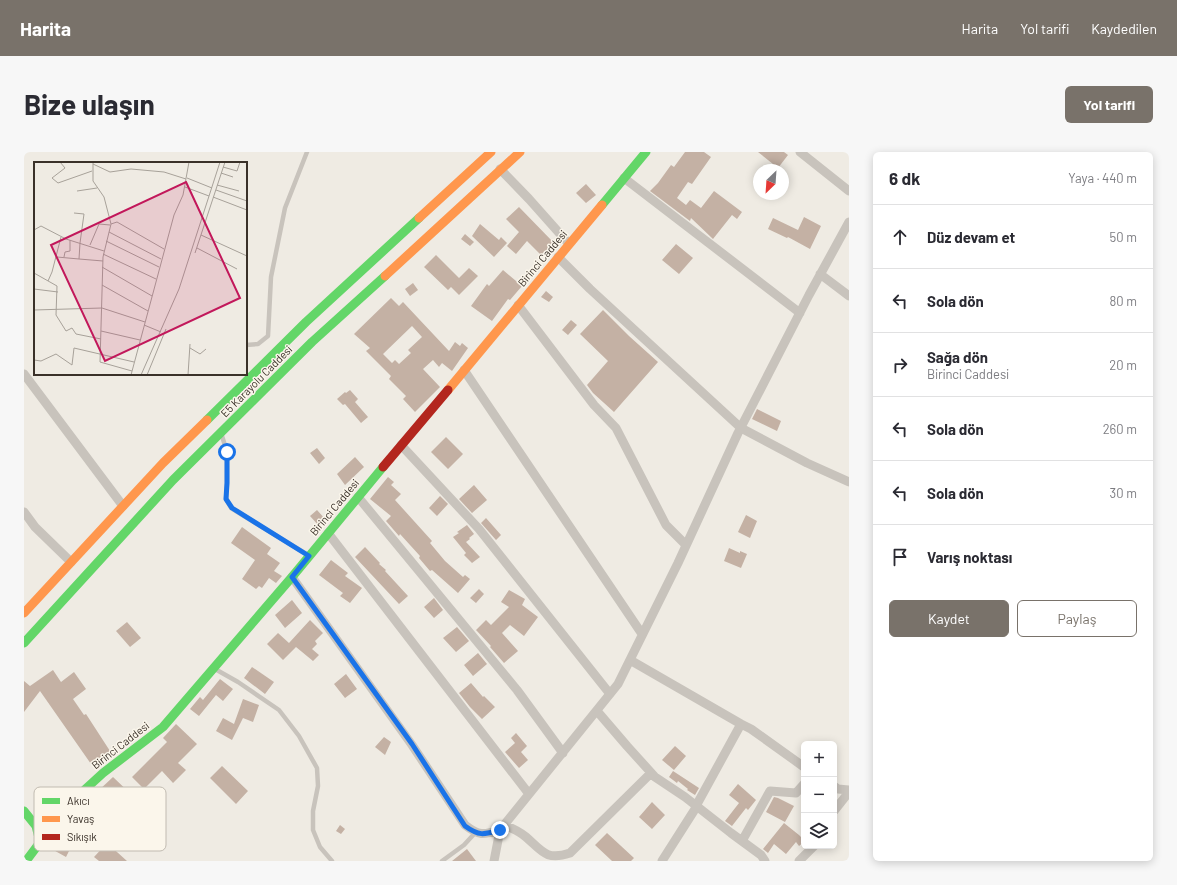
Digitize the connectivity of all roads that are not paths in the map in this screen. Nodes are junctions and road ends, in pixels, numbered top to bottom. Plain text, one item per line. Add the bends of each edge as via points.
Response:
1 (307, 152) edge
2 (491, 152) edge
3 (520, 152) edge
4 (646, 152) edge
5 (800, 152) edge
6 (500, 169) junction
7 (624, 178) junction
8 (849, 191) edge
9 (849, 222) edge
10 (569, 244) junction
11 (558, 257) junction
12 (820, 274) junction
13 (849, 296) edge
14 (518, 305) junction
15 (800, 313) junction
16 (247, 345) edge
17 (464, 370) junction
18 (24, 374) edge
19 (741, 428) junction
20 (221, 433) junction
21 (401, 445) junction
22 (849, 482) edge
23 (358, 497) junction
24 (123, 506) junction
25 (24, 512) edge
26 (328, 533) junction
27 (686, 545) junction
28 (309, 556) junction
29 (71, 562) junction
30 (292, 577) junction
31 (24, 613) edge
32 (642, 634) junction
33 (24, 643) edge
34 (630, 660) junction
35 (214, 668) junction
36 (610, 694) junction
37 (597, 711) junction
38 (741, 724) junction
39 (563, 753) junction
40 (801, 765) edge
41 (651, 773) junction
42 (88, 787) edge
43 (801, 787) edge
44 (837, 788) edge
45 (849, 791) edge
46 (529, 794) junction
47 (696, 806) junction
48 (837, 807) edge
49 (24, 811) edge
50 (34, 824) edge
51 (502, 828) junction
52 (475, 833) junction
53 (742, 842) junction
54 (811, 849) edge
55 (34, 850) edge
56 (26, 861) edge
57 (332, 861) edge
58 (442, 861) edge
59 (494, 861) edge
60 (662, 861) edge
61 (765, 861) edge
62 (799, 861) edge

1 - 16 lane via 285,208 271,277 268,336 258,344
2 - 24 main road, E5 Karayolu Caddesi via 306,322 163,462
3 - 6 main road, E5 Karayolu Caddesi
4 - 7 main road, Birinci Caddesi
5 - 8 street
6 - 10 street
6 - 20 main road, E5 Karayolu Caddesi via 312,342
7 - 10 main road, Birinci Caddesi
7 - 15 street
9 - 12 street
10 - 11 main road, Birinci Caddesi
11 - 14 main road, Birinci Caddesi
11 - 19 street
12 - 13 street
12 - 15 street
14 - 17 main road, Birinci Caddesi
14 - 27 street via 594,405 616,428 666,525
15 - 19 street
17 - 21 main road, Birinci Caddesi
17 - 32 street
18 - 24 street
19 - 22 street
19 - 27 street
20 - 28 lane via 227,452 226,499 232,508
20 - 33 main road, E5 Karayolu Caddesi via 173,480
21 - 23 main road, Birinci Caddesi
21 - 36 street via 479,529
23 - 26 main road, Birinci Caddesi
23 - 39 street via 517,690
24 - 29 main road, E5 Karayolu Caddesi
25 - 29 street via 35,527
26 - 28 main road, Birinci Caddesi
26 - 46 street
27 - 32 street
28 - 30 main road, Birinci Caddesi
29 - 31 main road, E5 Karayolu Caddesi
30 - 35 main road, Birinci Caddesi
30 - 52 street via 412,744 465,826
32 - 34 street
34 - 36 street
34 - 38 street
35 - 42 main road, Birinci Caddesi via 163,727
35 - 57 lane via 279,710 299,736 317,768 318,786 313,811 313,830 320,847
36 - 37 street
37 - 39 street
37 - 41 street
38 - 40 street
38 - 47 street
39 - 46 street
41 - 47 street
41 - 51 street via 570,853 561,858 549,858 525,836 517,831
43 - 53 street via 796,793 770,791
44 - 45 street
45 - 48 street
46 - 51 street
47 - 53 street
47 - 60 street
49 - 50 main road
51 - 52 street via 487,834
51 - 59 street
52 - 58 lane via 464,845
53 - 61 street
54 - 62 street
55 - 56 main road, Birinci Caddesi

